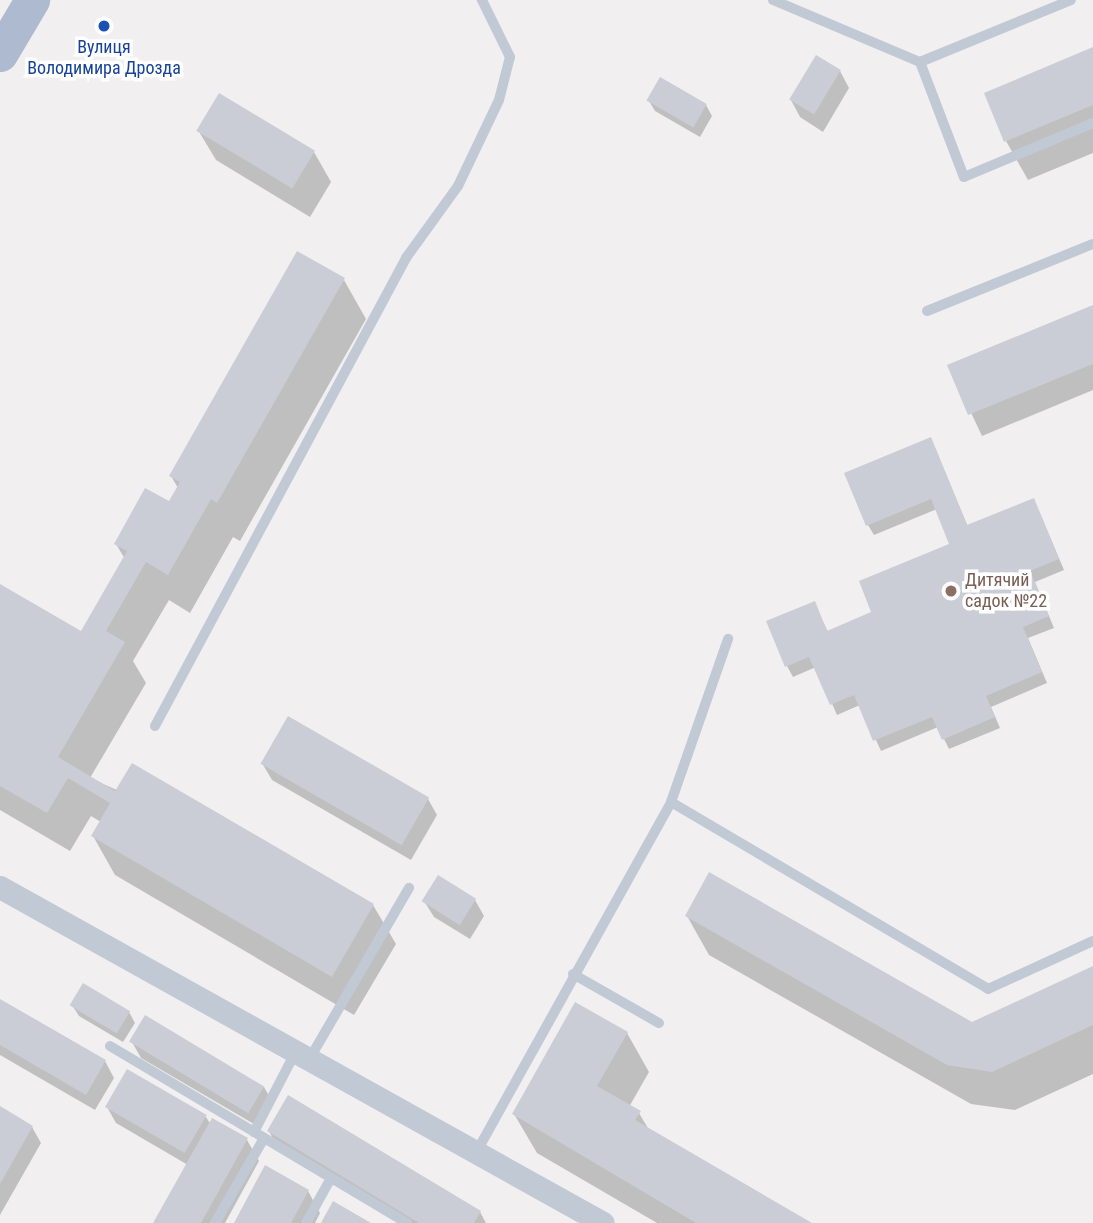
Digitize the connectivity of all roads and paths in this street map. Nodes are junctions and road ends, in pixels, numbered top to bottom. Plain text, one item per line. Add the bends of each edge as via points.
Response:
1 (32, 0) edge
2 (482, 0) edge
3 (773, 0) edge
4 (1071, 0) edge
5 (0, 54) edge
6 (920, 62) junction
7 (1093, 123) edge
8 (1093, 244) edge
9 (927, 311) dead end
10 (728, 639) dead end
11 (155, 726) dead end
12 (671, 802) junction
13 (0, 887) edge
14 (409, 887) dead end
15 (1093, 942) edge
16 (573, 974) junction
17 (659, 1023) dead end
18 (110, 1046) dead end
19 (303, 1055) junction
20 (259, 1135) junction
21 (477, 1151) junction
22 (331, 1178) junction
23 (215, 1223) edge
24 (306, 1223) edge
25 (407, 1223) edge
26 (603, 1223) edge

1 - 5 main road
2 - 11 lane via 510,57 499,100 458,186 406,258
3 - 6 lane
4 - 6 lane
6 - 7 lane via 964,177
8 - 9 lane
10 - 12 lane
12 - 15 lane via 988,989
12 - 16 lane
13 - 19 street
14 - 19 lane
16 - 17 lane
16 - 21 lane
18 - 20 lane
19 - 20 lane
19 - 21 street
20 - 22 lane
20 - 23 lane
21 - 26 street
22 - 24 lane
22 - 25 lane

